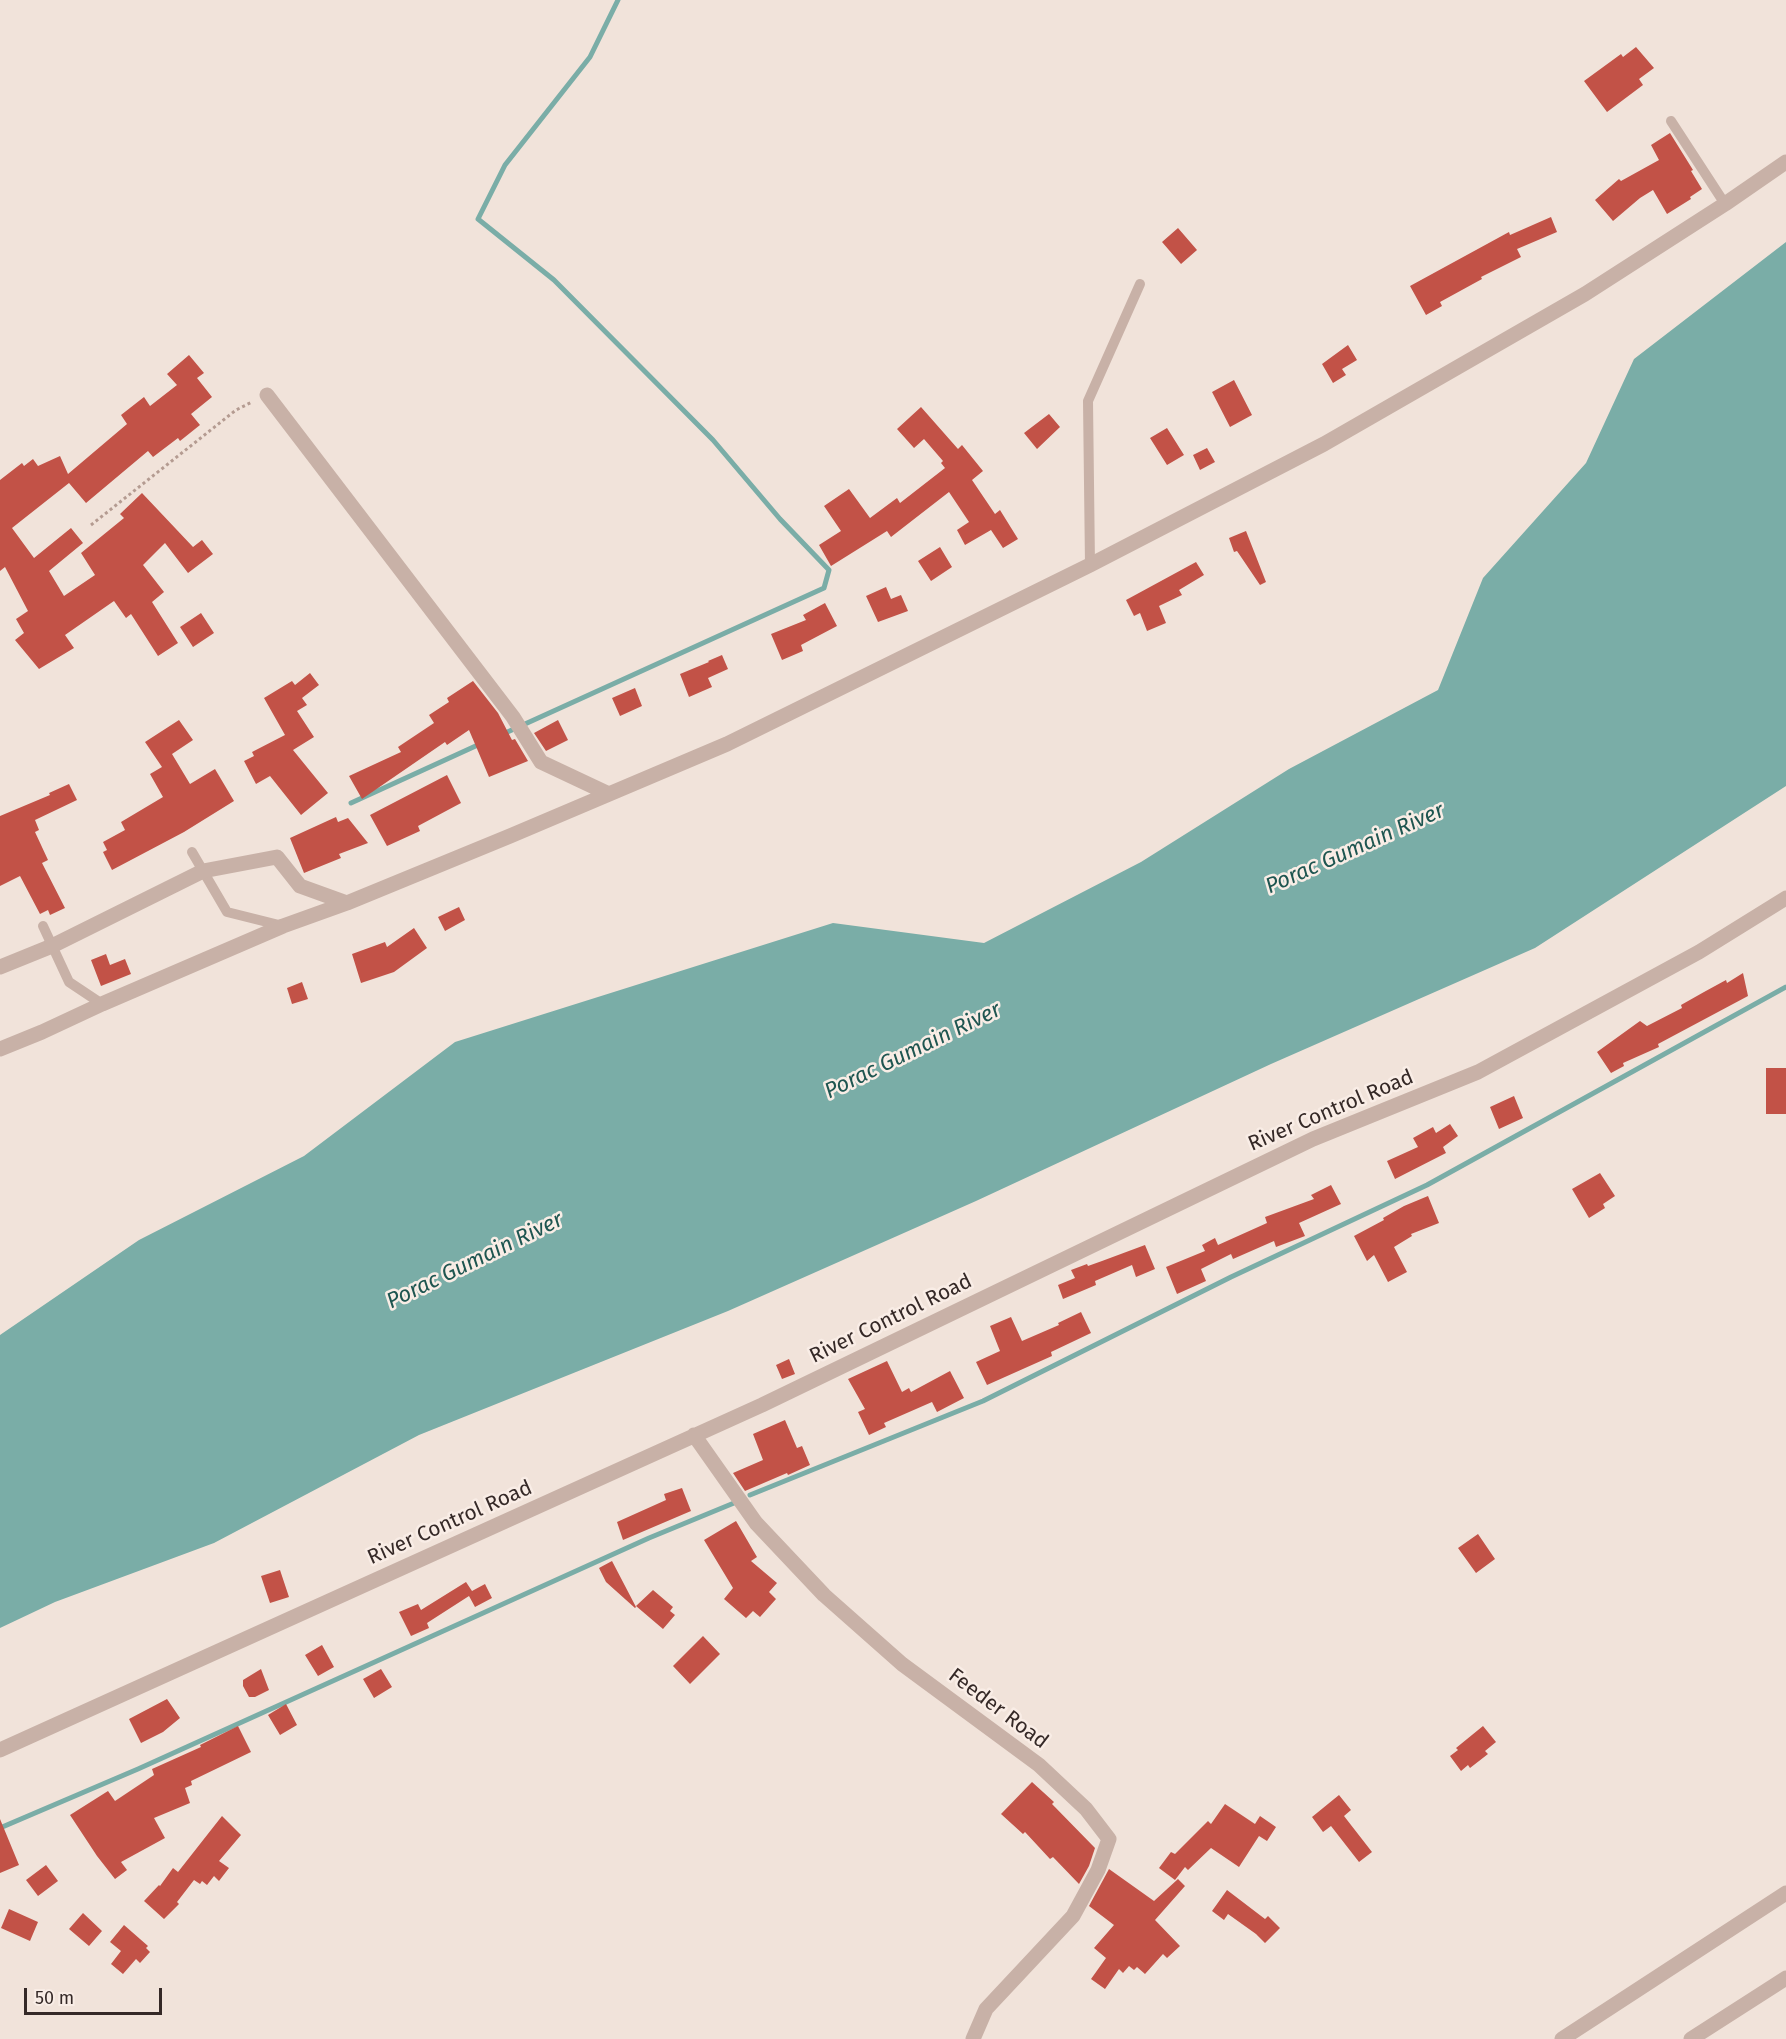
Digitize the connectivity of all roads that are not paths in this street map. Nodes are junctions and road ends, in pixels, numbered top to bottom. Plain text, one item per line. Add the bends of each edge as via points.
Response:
1 (1671, 121) dead end
2 (1786, 162) edge
3 (1725, 204) junction
4 (1140, 284) dead end
5 (267, 395) road end
6 (1090, 565) junction
7 (609, 794) junction
8 (192, 852) dead end
9 (203, 871) junction
10 (1786, 898) edge
11 (347, 903) junction
12 (43, 926) dead end
13 (283, 926) junction
14 (52, 946) junction
15 (0, 967) edge
16 (102, 1004) junction
17 (0, 1049) edge
18 (694, 1435) junction
19 (0, 1750) edge
20 (1786, 1893) edge
21 (1786, 1978) edge
22 (973, 2039) edge
23 (1562, 2039) edge
24 (1691, 2039) edge

1 - 3 lane
2 - 3 street
3 - 6 street via 1585,294 1334,438
4 - 6 lane via 1088,401
5 - 7 street via 513,717 540,762
6 - 7 street via 728,744
7 - 11 street
8 - 9 lane
9 - 11 street via 277,857 300,886
9 - 13 lane via 227,912
9 - 14 street
10 - 18 street, River Control Road via 1699,952 1478,1072 1313,1139
11 - 13 street
12 - 14 lane
13 - 16 street
14 - 15 street
14 - 16 lane via 69,982
16 - 17 street
18 - 19 street, River Control Road
18 - 22 street, Feeder Road via 756,1523 824,1595 902,1664 1039,1765 1086,1809 1109,1839 1098,1870 1073,1916 986,2009
20 - 23 street
21 - 24 street

